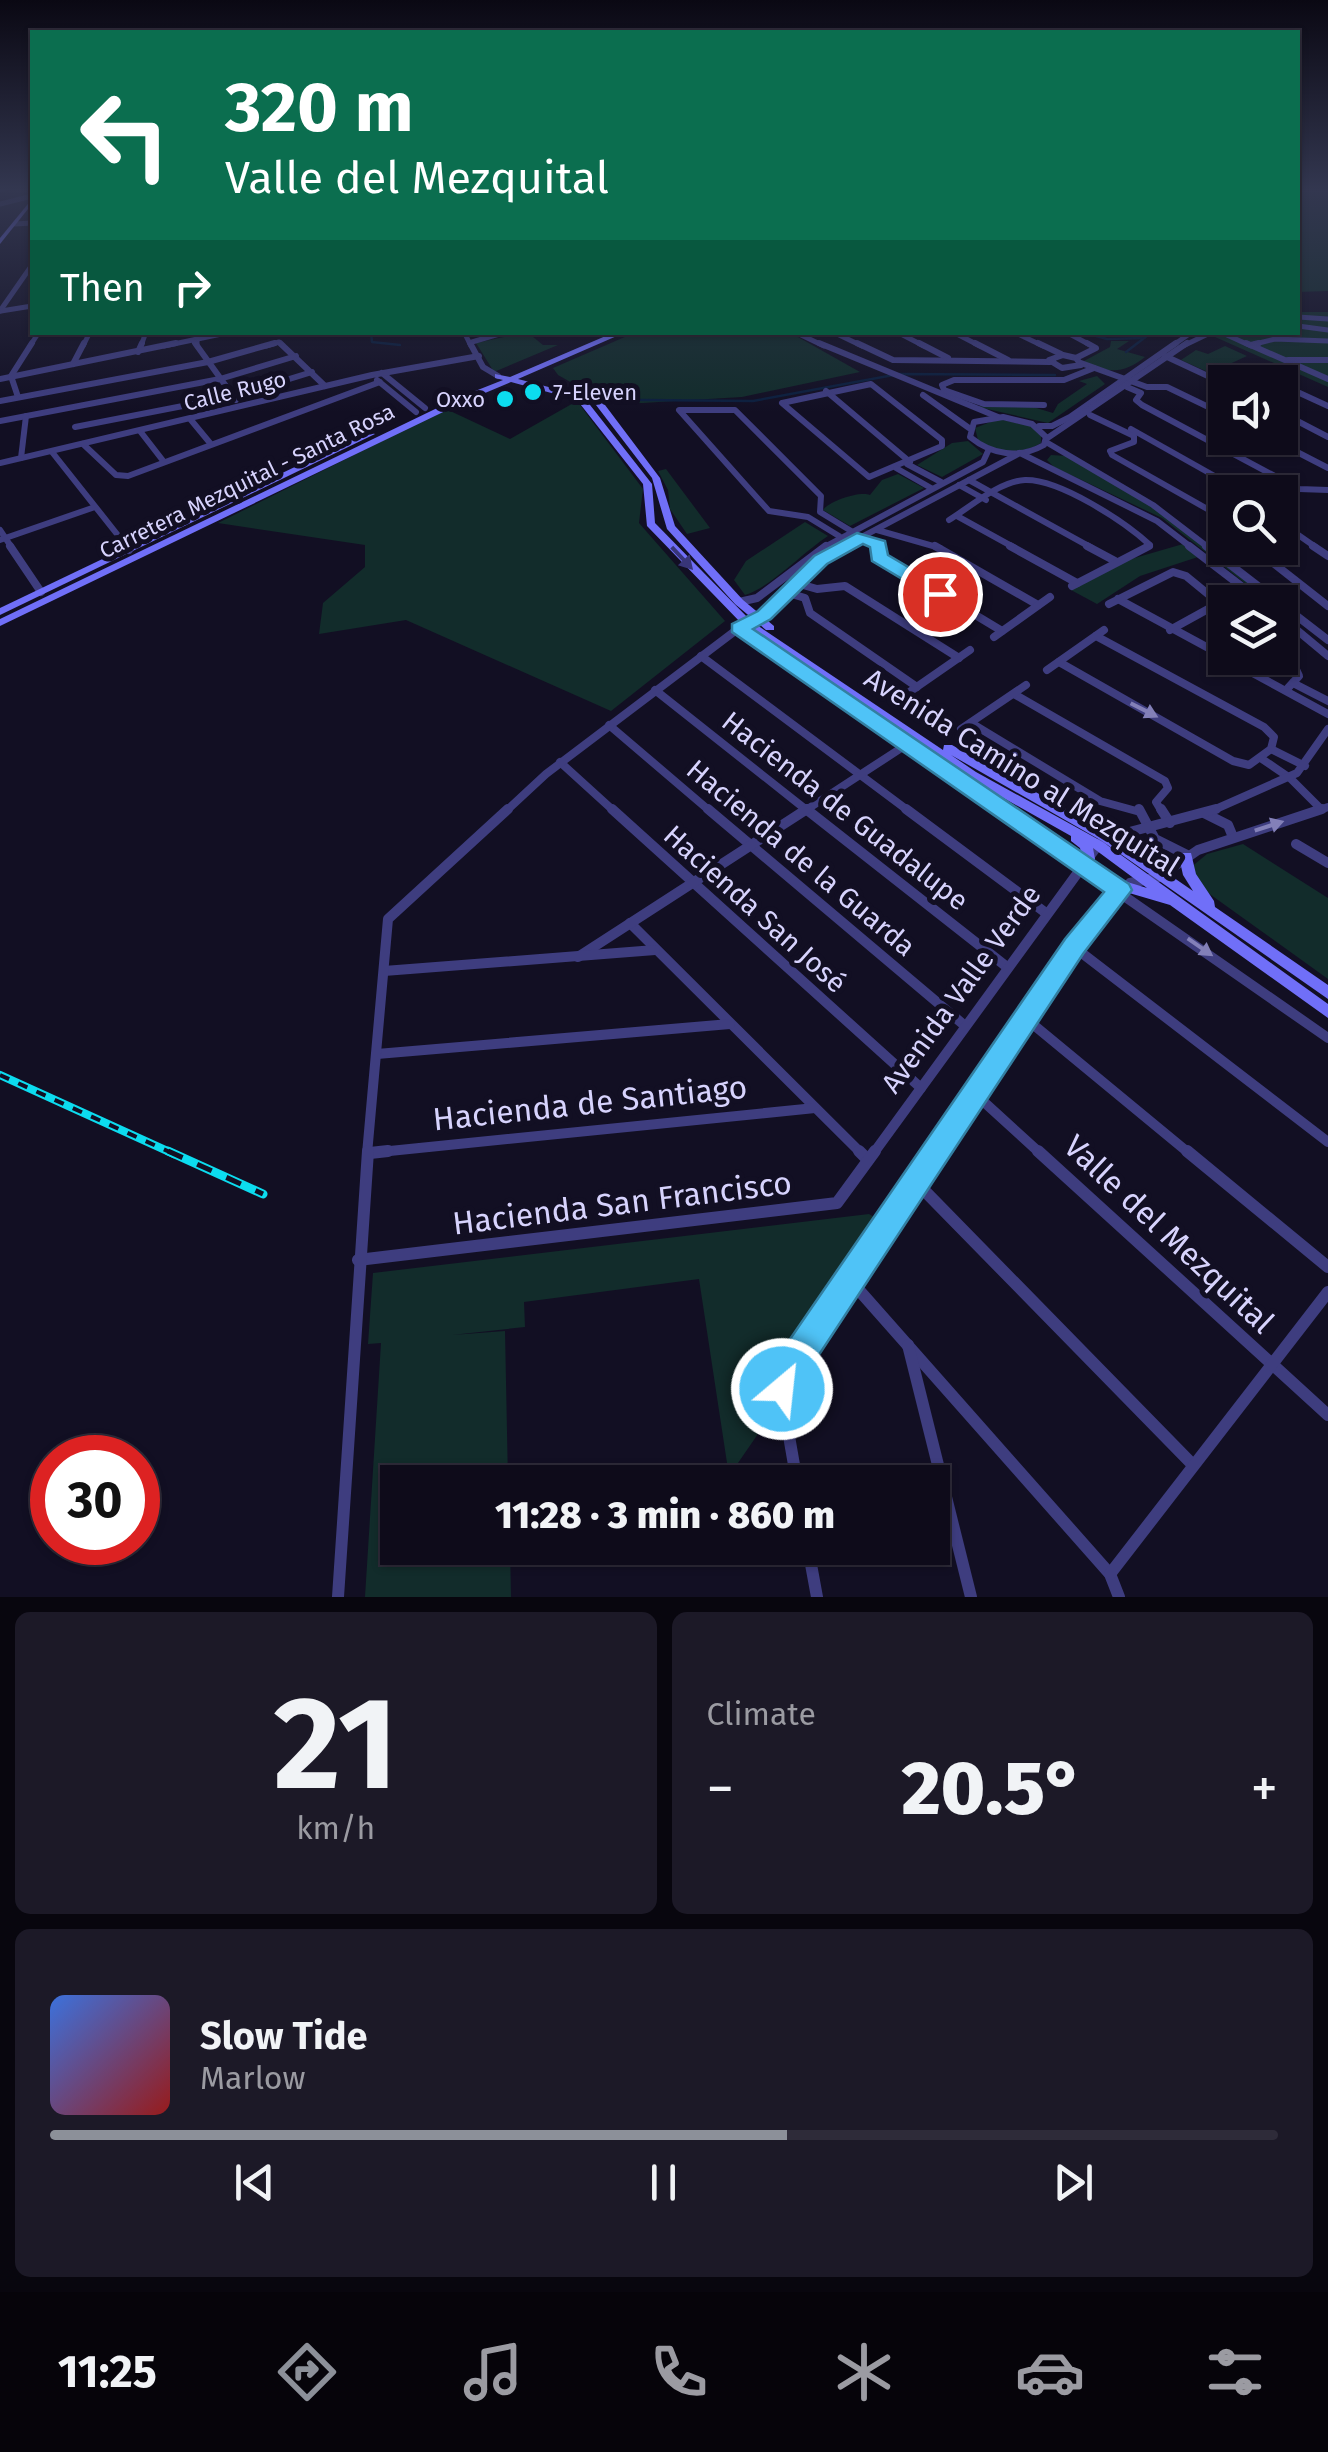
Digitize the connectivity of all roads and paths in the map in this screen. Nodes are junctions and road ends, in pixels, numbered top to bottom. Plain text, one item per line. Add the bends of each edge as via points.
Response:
1 (30, 268) edge
2 (30, 306) edge
3 (0, 311) edge
4 (1300, 322) edge
5 (1328, 325) edge
6 (36, 335) edge
7 (88, 335) edge
8 (145, 335) edge
9 (197, 335) edge
10 (220, 335) edge
11 (466, 335) edge
12 (496, 335) edge
13 (595, 335) edge
14 (616, 335) edge
15 (802, 335) edge
16 (840, 335) edge
17 (903, 335) edge
18 (958, 335) edge
19 (1021, 335) edge
20 (1072, 335) edge
21 (1187, 335) edge
22 (1207, 335) edge
23 (1227, 335) edge
24 (1278, 335) edge
25 (1328, 341) edge
26 (194, 342) junction
27 (472, 342) junction
28 (1251, 345) junction
29 (830, 349) junction
30 (138, 352) junction
31 (1157, 354) junction
32 (1064, 355) junction
33 (296, 356) junction
34 (479, 356) junction
35 (1169, 357) junction
36 (952, 360) junction
37 (1286, 360) junction
38 (1328, 360) edge
39 (1010, 361) junction
40 (208, 362) junction
41 (1050, 362) junction
42 (1077, 363) junction
43 (1160, 363) junction
44 (73, 364) junction
45 (546, 365) junction
46 (1188, 367) junction
47 (1091, 370) junction
48 (312, 372) junction
49 (382, 372) junction
50 (520, 374) junction
51 (372, 375) junction
52 (11, 376) junction
53 (503, 376) junction
54 (886, 376) junction
55 (1208, 376) edge
56 (0, 379) edge
57 (220, 379) junction
58 (1328, 379) edge
59 (1121, 380) junction
60 (380, 382) junction
61 (561, 382) junction
62 (871, 384) joint
63 (1131, 385) junction
64 (325, 386) junction
65 (826, 391) junction
66 (1298, 392) edge
67 (234, 396) junction
68 (411, 397) junction
69 (18, 398) junction
70 (402, 400) junction
71 (0, 401) edge
72 (1044, 405) dead end
73 (1328, 406) edge
74 (75, 407) junction
75 (241, 407) junction
76 (1084, 407) junction
77 (1208, 407) edge
78 (732, 408) joint
79 (420, 410) junction
80 (974, 410) junction
81 (678, 412) joint
82 (950, 413) junction
83 (1092, 413) junction
84 (26, 416) junction
85 (998, 416) junction
86 (191, 420) junction
87 (0, 421) edge
88 (1298, 421) edge
89 (1036, 426) junction
90 (75, 428) junction
91 (969, 428) junction
92 (140, 431) junction
93 (1328, 437) edge
94 (1133, 438) junction
95 (1150, 438) junction
96 (1046, 441) junction
97 (210, 443) junction
98 (83, 444) junction
99 (74, 446) junction
100 (989, 449) junction
101 (1061, 451) junction
102 (52, 452) junction
103 (1298, 452) edge
104 (1019, 454) junction
105 (21, 458) junction
106 (164, 462) junction
107 (908, 462) junction
108 (0, 463) edge
109 (1042, 464) junction
110 (896, 468) junction
111 (1328, 468) edge
112 (1214, 475) edge
113 (869, 476) joint
114 (969, 480) junction
115 (941, 482) junction
116 (956, 487) junction
117 (931, 488) junction
118 (1328, 490) edge
119 (1307, 492) joint
120 (996, 495) junction
121 (821, 496) joint
122 (986, 500) junction
123 (95, 506) junction
124 (1208, 510) edge
125 (850, 530) junction
126 (877, 530) junction
127 (1298, 534) edge
128 (2, 536) edge
129 (838, 536) junction
130 (863, 536) junction
131 (129, 550) junction
132 (1328, 556) edge
133 (1115, 561) junction
134 (1276, 565) edge
135 (796, 583) junction
136 (1240, 585) edge
137 (772, 588) junction
138 (40, 592) junction
139 (787, 592) junction
140 (1208, 594) edge
141 (1050, 598) dead end
142 (739, 602) junction
143 (1038, 606) junction
144 (1328, 606) edge
145 (0, 612) edge
146 (1208, 612) edge
147 (0, 623) edge
148 (748, 624) junction
149 (1170, 630) junction
150 (1298, 631) edge
151 (1328, 640) edge
152 (1208, 649) edge
153 (970, 650) dead end
154 (700, 656) junction
155 (1328, 656) edge
156 (959, 658) junction
157 (1059, 662) junction
158 (1047, 670) dead end
159 (1264, 675) edge
160 (1296, 675) edge
161 (1026, 685) dead end
162 (1290, 686) junction
163 (655, 690) junction
164 (1014, 694) junction
165 (1328, 701) edge
166 (1328, 714) edge
167 (608, 726) junction
168 (1328, 729) edge
169 (909, 743) junction
170 (1271, 749) junction
171 (1262, 759) junction
172 (560, 762) junction
173 (1305, 766) junction
174 (859, 774) junction
175 (972, 775) junction
176 (1290, 778) junction
177 (1324, 808) edge
178 (804, 809) junction
179 (1204, 813) junction
180 (1170, 823) junction
181 (1150, 828) junction
182 (1233, 837) junction
183 (1103, 842) junction
184 (751, 844) junction
185 (1296, 844) dead end
186 (1187, 856) junction
187 (1327, 861) edge
188 (1086, 862) junction
189 (1156, 878) junction
190 (692, 882) junction
191 (1122, 888) junction
192 (1046, 914) junction
193 (1207, 914) junction
194 (630, 923) junction
195 (1074, 947) junction
196 (656, 950) junction
197 (578, 957) junction
198 (1007, 967) junction
199 (384, 970) junction
200 (1328, 993) edge
201 (1328, 1012) edge
202 (1024, 1018) junction
203 (730, 1024) junction
204 (964, 1025) junction
205 (1328, 1038) edge
206 (377, 1054) junction
207 (921, 1088) junction
208 (973, 1092) junction
209 (816, 1108) junction
210 (1328, 1142) edge
211 (370, 1153) junction
212 (868, 1160) junction
213 (914, 1180) junction
214 (358, 1260) junction
215 (1328, 1267) edge
216 (850, 1280) junction
217 (1328, 1292) edge
218 (908, 1343) junction
219 (1270, 1364) junction
220 (1328, 1416) edge
221 (1192, 1464) junction
222 (794, 1465) edge
223 (811, 1565) edge
224 (1110, 1574) junction
225 (338, 1597) edge
226 (817, 1597) edge
227 (971, 1597) edge
228 (1119, 1597) edge

1 - 3 street
2 - 3 street
4 - 5 street
6 - 52 street
7 - 44 street
8 - 30 street
9 - 26 street
10 - 26 street
11 - 27 street
12 - 27 street
13 - 53 main road, Carretera Mezquital - Santa Rosa
14 - 45 main road, Carretera Mezquital - Santa Rosa
15 - 29 street
16 - 36 street via 894,360
17 - 36 street
18 - 39 street
19 - 32 street
20 - 42 street via 1095,346
21 - 31 street
22 - 35 street
23 - 28 street
24 - 25 street
24 - 28 street
26 - 30 street
26 - 40 street
27 - 34 street
28 - 37 street
29 - 54 street
29 - 54 street via 843,362
30 - 44 street
31 - 35 street
31 - 59 street
32 - 41 street
32 - 42 street
33 - 40 street via 283,343
33 - 48 street
33 - 57 street
34 - 49 street, Calle Rugo
34 - 53 street via 483,367
35 - 43 street
35 - 46 street
36 - 39 street
37 - 38 street
37 - 58 street
39 - 41 street
40 - 57 street
40 - 69 street
41 - 42 street
42 - 47 street
43 - 46 street
43 - 63 street
44 - 52 street
45 - 50 main road, Carretera Mezquital - Santa Rosa
45 - 61 main road
46 - 55 street
47 - 59 street
47 - 72 street via 1064,380 942,385 978,403
48 - 64 street
48 - 67 street
49 - 51 street, Calle Rugo
49 - 68 street
50 - 53 main road, Carretera Mezquital - Santa Rosa
50 - 61 main road, Avenida Camino al Mezquital
51 - 60 street
51 - 64 street, Calle Rugo
52 - 56 street
52 - 69 street
53 - 79 main road, Carretera Mezquital - Santa Rosa
53 - 147 main road, Carretera Mezquital - Santa Rosa
53 -> 148 main road, Avenida Camino al Mezquital via 580,398 647,484 650,524
54 - 80 street
54 - 82 street
57 - 67 street
57 - 74 street
59 - 63 street
59 - 76 street
60 - 70 street
60 - 97 street
61 - 142 main road, Avenida Camino al Mezquital via 600,402 656,478 670,527
62 - 65 street
62 - 107 street via 942,440 940,448
63 - 77 street via 1167,387
63 - 83 street
63 - 119 street via 1141,393 1136,400
64 - 75 street, Calle Rugo
65 - 107 street
65 - 113 street via 782,403
66 - 73 street
67 - 75 street
67 - 90 street
68 - 70 street
68 - 79 street
69 - 71 street
70 - 79 street
74 - 84 street
74 - 90 street
75 - 86 street, Calle Rugo
76 - 83 street
76 - 89 street via 1057,424
78 - 81 street
78 - 121 street
79 - 131 main road, Carretera Mezquital - Santa Rosa
80 - 82 street
80 - 85 street
81 - 129 street via 774,514 808,517
82 - 91 street
83 - 94 street
83 - 95 street
83 - 96 street
84 - 87 street
84 - 105 street
85 - 89 street
85 - 91 street
86 - 92 street, Calle Rugo
86 - 97 street
88 - 93 street
89 - 96 street
90 - 99 street
91 - 100 street
92 - 98 street, Calle Rugo
92 - 106 street
94 - 95 street
94 - 124 street via 1110,452
95 - 112 street
96 - 101 street
96 - 104 street
97 - 106 street
98 - 99 street, Calle Rugo
98 - 106 street via 123,477
99 - 102 street, Calle Rugo
100 - 104 street
100 - 115 street via 983,462
101 - 109 street via 1045,454
101 - 151 street via 1176,521
102 - 105 street, Calle Rugo
102 - 123 street
103 - 111 street
104 - 109 street
104 - 114 street
105 - 108 street, Calle Rugo
107 - 110 street
107 - 115 street
109 - 136 street via 1158,521
110 - 113 street
110 - 117 street
114 - 116 street
114 - 120 street
115 - 116 street
115 - 117 street
116 - 122 street
116 - 126 street
117 - 125 street
118 - 119 street
120 - 122 street
120 - 133 street
120 - 133 street via 1022,480 1038,483 1103,513 1150,545
121 - 125 street via 820,512
122 - 133 street via 953,518 1074,584
123 - 128 street
123 - 131 street
125 - 129 street
125 - 130 street
126 - 130 street
126 - 143 street via 927,541
127 - 132 street
128 - 138 street
129 - 137 street
130 - 135 street via 820,560
130 - 143 street via 879,545 879,557 998,634
131 - 138 main road, Carretera Mezquital - Santa Rosa
134 - 144 street
135 - 139 street
135 - 156 street via 817,590 845,586
137 - 139 street
137 - 142 street
138 - 145 main road, Carretera Mezquital - Santa Rosa
139 - 148 street
139 - 156 street via 805,598 810,612 913,690
140 - 149 street via 1173,572 1113,601
141 - 143 street
142 - 148 main road, Avenida Camino al Mezquital
146 - 149 street
148 - 154 street
148 - 169 street
148 - 175 main road, Avenida Camino al Mezquital
148 - 183 main road, Avenida Camino al Mezquital
149 - 152 street
150 - 155 street
153 - 156 street
154 - 163 street
154 - 174 street
157 - 158 street
157 - 170 street via 1100,633 1264,727 1274,737
157 -> 171 street via 1233,761 1249,765
159 - 162 street
160 - 162 street
161 - 164 street
162 - 165 street
162 - 166 street
163 - 167 street
163 - 178 street, Hacienda de Guadalupe
164 - 180 street via 1165,780 1168,788 1156,802
164 - 181 street via 966,726 1100,801 1138,808
167 - 172 street
167 - 184 street, Hacienda de la Guarda
168 - 173 street
169 - 174 street
169 - 188 street
170 - 171 street
170 - 173 street
171 - 176 street
172 - 190 street, Hacienda San José
172 - 199 street via 388,919
173 - 176 street
174 - 178 street
174 - 192 street
175 - 183 main road, Avenida Camino al Mezquital
175 - 188 main road via 1007,802 1080,840
176 - 177 street
176 - 179 street
182 -> 177 street
178 - 184 street
178 - 198 street, Hacienda de Guadalupe
179 - 180 street
179 - 182 street via 1228,824
180 - 181 street
181 - 183 street
181 - 186 street via 1167,848
182 - 186 street
183 - 188 street, Avenida Valle Verde
183 - 189 main road, Avenida Camino al Mezquital
184 - 190 street
184 - 204 street, Hacienda de la Guarda
185 - 187 street
186 - 189 street
186 - 193 main road
188 - 191 street
188 - 192 street, Avenida Valle Verde
189 - 191 street
189 - 193 main road, Avenida Camino al Mezquital
190 - 194 street
190 - 207 street, Hacienda San José
191 - 193 main road
191 - 195 street
191 -> 205 street
192 - 198 street, Avenida Valle Verde
193 - 200 main road, Avenida Camino al Mezquital
193 - 201 main road, Avenida Camino al Mezquital
194 - 196 street
194 - 197 street
195 - 202 street
195 - 210 street
196 - 197 street
196 - 203 street
197 - 199 street
198 - 204 street, Avenida Valle Verde
199 - 206 street
202 - 208 street
202 - 215 street
203 - 206 street
203 - 209 street
204 - 207 street, Avenida Valle Verde
206 - 211 street
207 - 212 street, Avenida Valle Verde
208 - 213 street
208 - 219 street, Valle del Mezquital
209 - 211 street, Hacienda de Santiago
209 - 212 street
211 - 214 street
212 - 214 street, Hacienda San Francisco via 837,1204 823,1208
213 - 216 street
213 - 221 street
214 - 225 street
216 - 218 street
216 - 222 street via 784,1381
217 - 219 street
218 - 224 street
218 - 227 street
219 - 220 street, Valle del Mezquital
219 - 221 street
221 - 224 street
223 - 226 street
224 - 228 street

